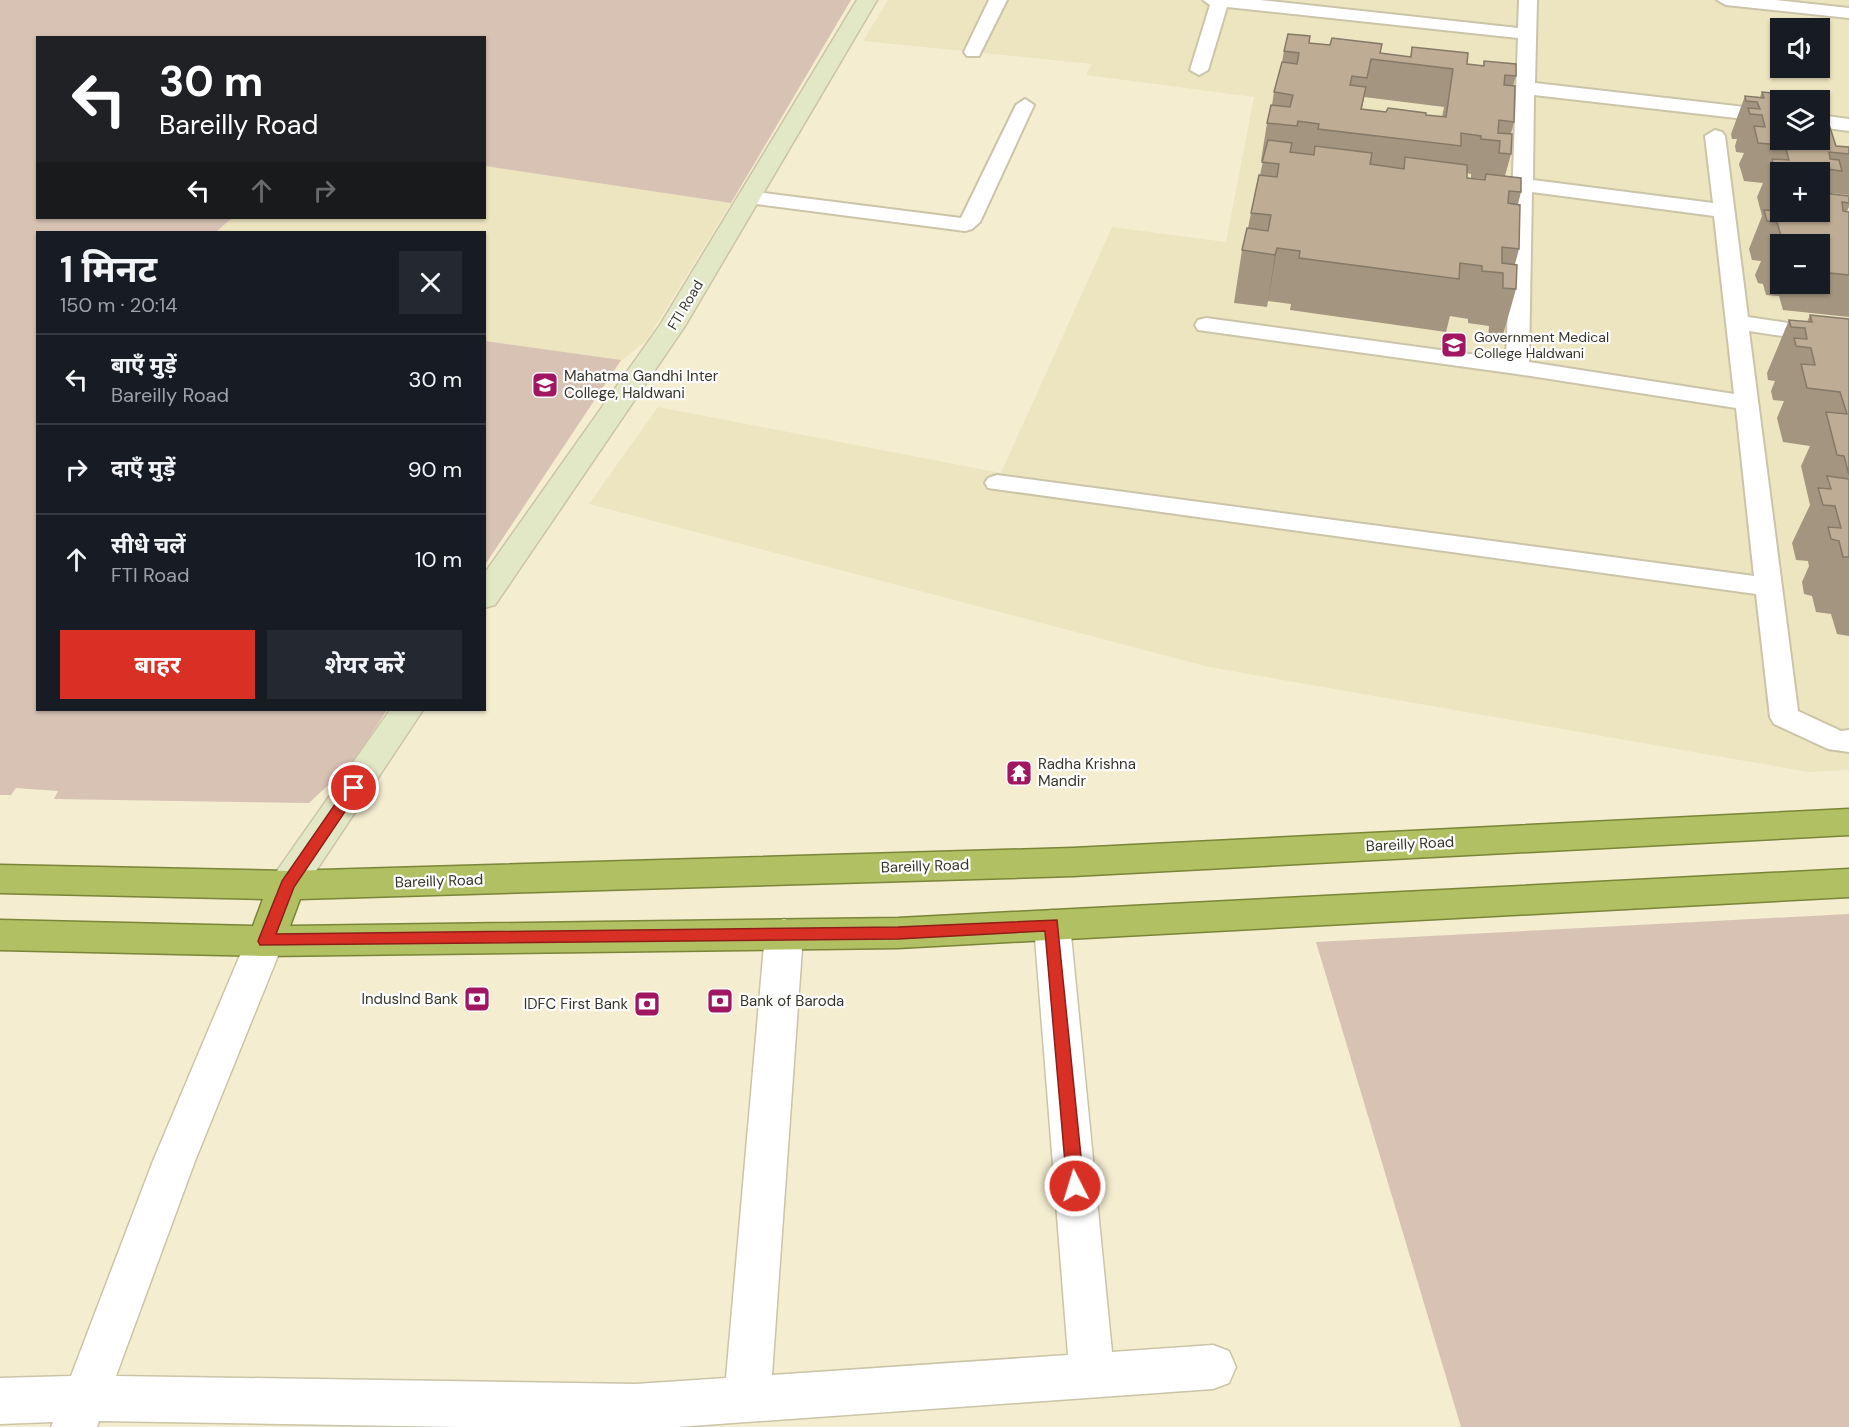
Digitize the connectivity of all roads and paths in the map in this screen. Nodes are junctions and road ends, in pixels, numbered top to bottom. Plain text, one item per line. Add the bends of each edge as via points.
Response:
1 (867, 0) edge
2 (998, 0) edge
3 (1212, 0) edge
4 (1528, 0) edge
5 (1726, 0) edge
6 (1220, 1) edge
7 (1849, 13) edge
8 (1528, 34) junction
9 (973, 52) dead end
10 (1199, 70) dead end
11 (1526, 88) junction
12 (1025, 105) dead end
13 (1770, 116) edge
14 (1830, 122) edge
15 (1849, 125) edge
16 (1715, 136) dead end
17 (1525, 185) junction
18 (749, 197) junction
19 (1724, 211) junction
20 (1737, 322) junction
21 (1206, 326) dead end
22 (1849, 339) edge
23 (1517, 367) junction
24 (1747, 403) junction
25 (997, 483) dead end
26 (1769, 587) junction
27 (486, 595) edge
28 (406, 711) edge
29 (1849, 741) edge
30 (1849, 822) edge
31 (0, 879) edge
32 (1849, 883) edge
33 (287, 885) junction
34 (1052, 925) junction
35 (784, 934) junction
36 (0, 935) edge
37 (265, 941) junction
38 (1213, 1368) dead end
39 (1092, 1376) junction
40 (747, 1400) junction
41 (0, 1401) edge
42 (79, 1413) edge

1 - 18 main road, FTI Road
2 - 9 lane
3 - 6 lane
4 - 8 lane
5 - 7 lane
6 - 8 lane
6 - 10 lane
8 - 11 lane
11 - 13 lane
11 - 17 lane
12 - 18 lane via 970,222 965,225
14 - 15 lane
16 - 19 lane
17 - 19 lane
17 - 23 lane
18 - 27 main road, FTI Road via 672,326
19 - 20 lane
20 - 22 lane
20 - 24 lane
21 - 23 lane
23 - 24 lane
24 - 26 lane
25 - 26 lane
26 - 29 lane via 1784,717 1838,742
28 - 33 main road
30 - 33 highway, Bareilly Road via 1073,862
31 - 33 highway, Bareilly Road
32 - 34 highway
33 - 37 highway
34 - 35 highway
34 - 39 street
35 - 37 highway
35 - 40 street
36 - 37 highway
37 - 42 street via 174,1161
38 - 39 street
39 - 40 street
40 - 42 street via 636,1407
41 - 42 street

